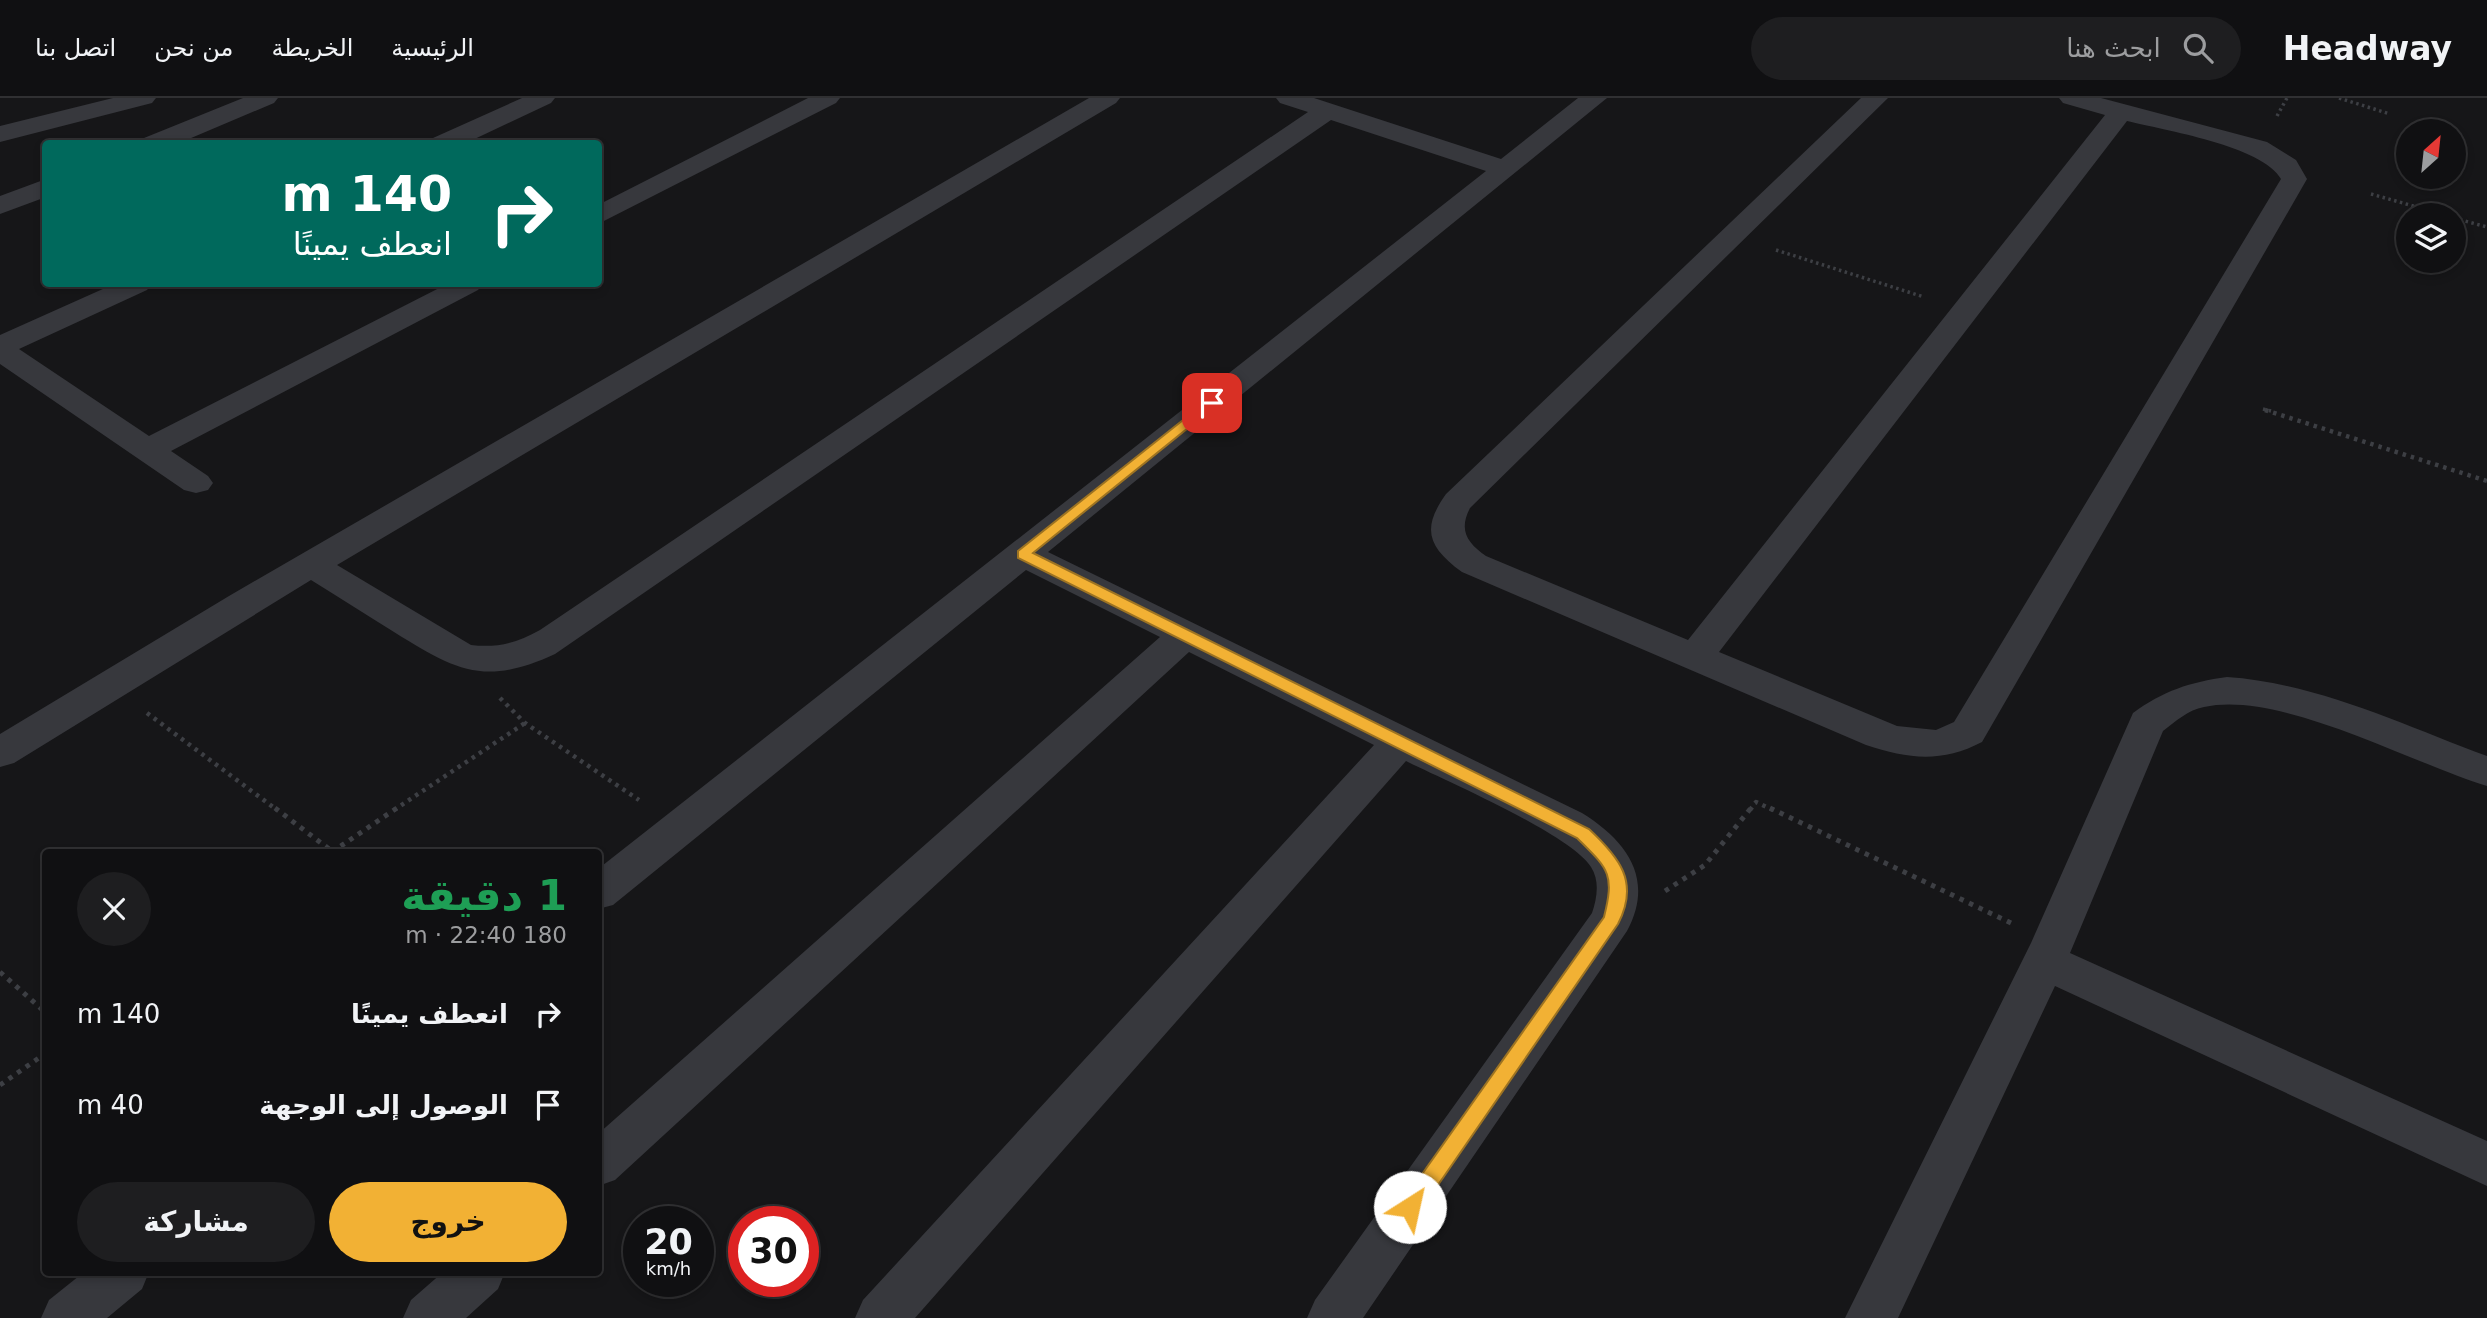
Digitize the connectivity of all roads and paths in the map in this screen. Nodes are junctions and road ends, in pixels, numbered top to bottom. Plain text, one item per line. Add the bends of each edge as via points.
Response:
1 (143, 98) edge
2 (265, 98) edge
3 (542, 98) edge
4 (827, 98) edge
5 (1107, 98) edge
6 (1289, 98) edge
7 (1594, 98) edge
8 (1875, 98) edge
9 (2072, 98) edge
10 (2339, 98) edge
11 (1327, 110) junction
12 (2121, 111) junction
13 (2390, 114) dead end
14 (0, 134) edge
15 (163, 140) edge
16 (452, 140) edge
17 (1506, 169) junction
18 (42, 189) edge
19 (2371, 194) dead end
20 (2403, 203) edge
21 (0, 206) edge
22 (602, 214) edge
23 (2466, 221) edge
24 (2487, 227) edge
25 (1735, 236) junction
26 (131, 287) edge
27 (462, 287) edge
28 (1965, 310) junction
29 (0, 348) edge
30 (2263, 409) dead end
31 (147, 450) junction
32 (2487, 481) edge
33 (196, 483) dead end
34 (1023, 554) junction
35 (312, 565) junction
36 (1185, 635) junction
37 (1695, 657) junction
38 (498, 659) junction
39 (142, 710) dead end
40 (525, 723) junction
41 (1401, 742) junction
42 (0, 753) edge
43 (2487, 771) edge
44 (680, 828) junction
45 (329, 849) edge
46 (337, 849) edge
47 (602, 890) edge
48 (1618, 904) junction
49 (2049, 952) junction
50 (0, 972) edge
51 (42, 1009) edge
52 (42, 1056) edge
53 (0, 1085) edge
54 (602, 1161) edge
55 (2487, 1164) edge
56 (119, 1276) edge
57 (476, 1276) edge
58 (67, 1318) edge
59 (429, 1318) edge
60 (881, 1318) edge
61 (1333, 1318) edge
62 (1871, 1318) edge

1 - 14 street
2 - 15 street
3 - 16 street
4 - 22 street
5 - 35 street
6 - 11 street
7 - 17 street
8 - 25 street
9 - 12 street
10 - 13 path
11 - 17 street
11 - 38 street via 554,639 528,653
12 - 28 street
12 - 37 street via 2258,148 2287,166 2294,179 1968,732 1939,745 1899,742
17 - 34 street
18 - 21 street
19 - 20 path
23 - 24 path
25 - 28 path
25 - 37 street via 1458,501 1445,526 1458,553 1474,564
26 - 29 street
27 - 31 street
28 - 37 street
29 - 31 street
30 - 32 path
31 - 33 street
34 - 36 street
34 - 44 street
35 - 38 street via 458,654
35 - 42 street
36 - 41 street
36 - 54 street
38 - 40 path via 497,691 504,705
39 - 45 path
40 - 44 path
40 - 46 path
41 - 48 street via 1583,833 1609,859 1620,889
41 - 60 street
43 - 49 street via 2287,698 2228,690 2179,699 2147,723
44 - 47 street
48 - 49 path via 1664,891 1696,874 1756,802
48 - 61 street via 1612,919
49 - 55 street
49 - 62 street
50 - 51 path
52 - 53 path
56 - 58 street
57 - 59 street

